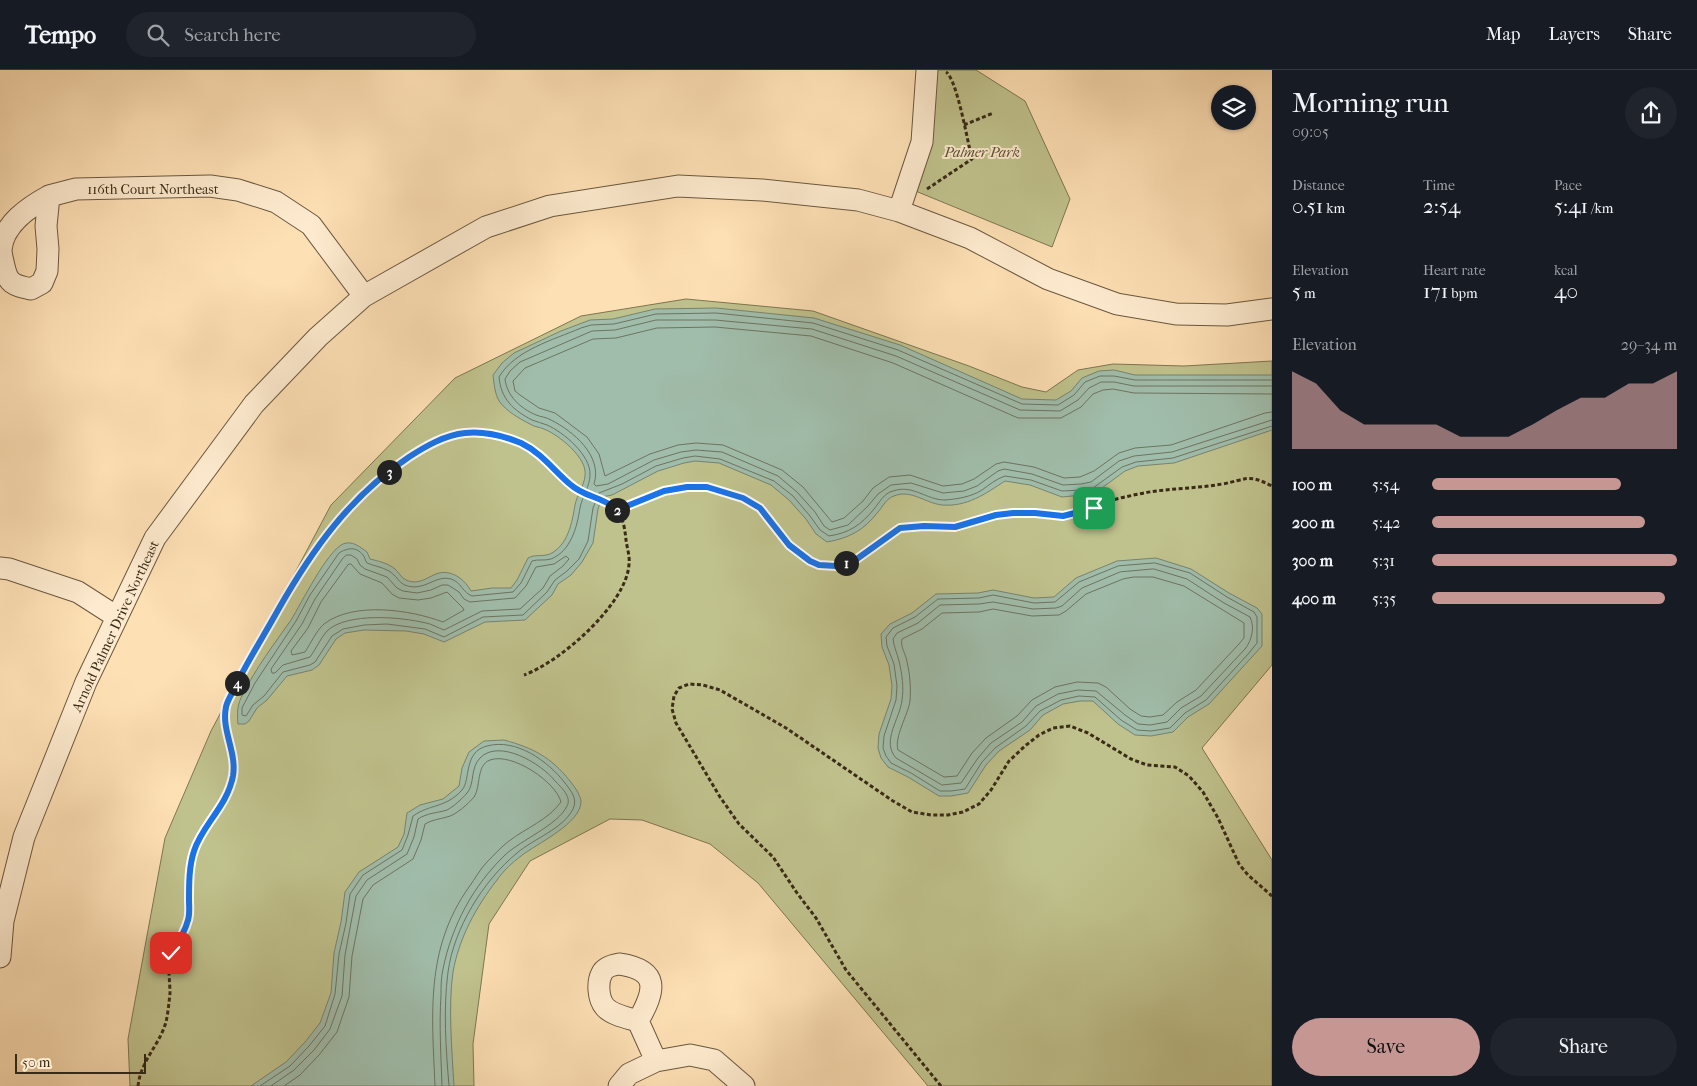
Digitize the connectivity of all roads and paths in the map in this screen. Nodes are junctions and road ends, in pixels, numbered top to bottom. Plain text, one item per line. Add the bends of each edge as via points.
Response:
1 (927, 70) edge
2 (944, 70) edge
3 (993, 113) dead end
4 (964, 125) junction
5 (49, 196) dead end
6 (903, 201) junction
7 (364, 296) junction
8 (1272, 309) edge
9 (1272, 486) edge
10 (617, 510) junction
11 (0, 568) edge
12 (117, 617) junction
13 (524, 675) dead end
14 (1272, 896) edge
15 (0, 957) edge
16 (638, 1021) dead end
17 (656, 1061) junction
18 (138, 1086) edge
19 (619, 1086) edge
20 (744, 1086) edge
21 (941, 1086) edge

1 - 6 street via 922,142
2 - 4 path via 950,74
3 - 4 path
4 - 6 path via 972,159 931,185 920,196
5 - 7 street, 116th Court Northeast via 76,189 210,186 238,190 276,202 311,225
6 - 7 street, Arnold Palmer Drive Northeast via 678,186 550,206 486,227
6 - 8 street, Arnold Palmer Drive Northeast via 1048,279 1117,304 1176,314 1227,315
7 - 12 street, Arnold Palmer Drive Northeast via 318,337 254,404 155,538
9 - 10 path via 1250,477 1223,484 1140,494 1063,516 1013,513 955,527 900,528 854,561 836,566 810,561 789,545 760,508 743,498 707,487 664,491
10 - 13 path via 625,531 629,565 624,582 604,614 590,629 551,661
10 - 18 path via 571,486 539,454 522,444 482,433 463,433 422,448 400,463 352,503 331,528 289,591 226,707 226,724 234,758 233,776 227,795 194,851 188,919 171,953 168,1013 163,1031 145,1061
11 - 12 street via 78,592
12 - 15 street, Arnold Palmer Drive Northeast via 86,682 24,837 3,921
14 - 21 path via 1239,864 1218,818 1189,776 1175,768 1147,766 1070,726 1052,728 1025,746 1009,761 979,804 963,812 931,815 912,812 892,801 786,728 720,690 689,684 679,688 672,709 676,724 720,797 738,824 773,857 816,918 846,970
16 - 17 street
17 - 19 street via 629,1074
17 - 20 street via 690,1056 714,1060

